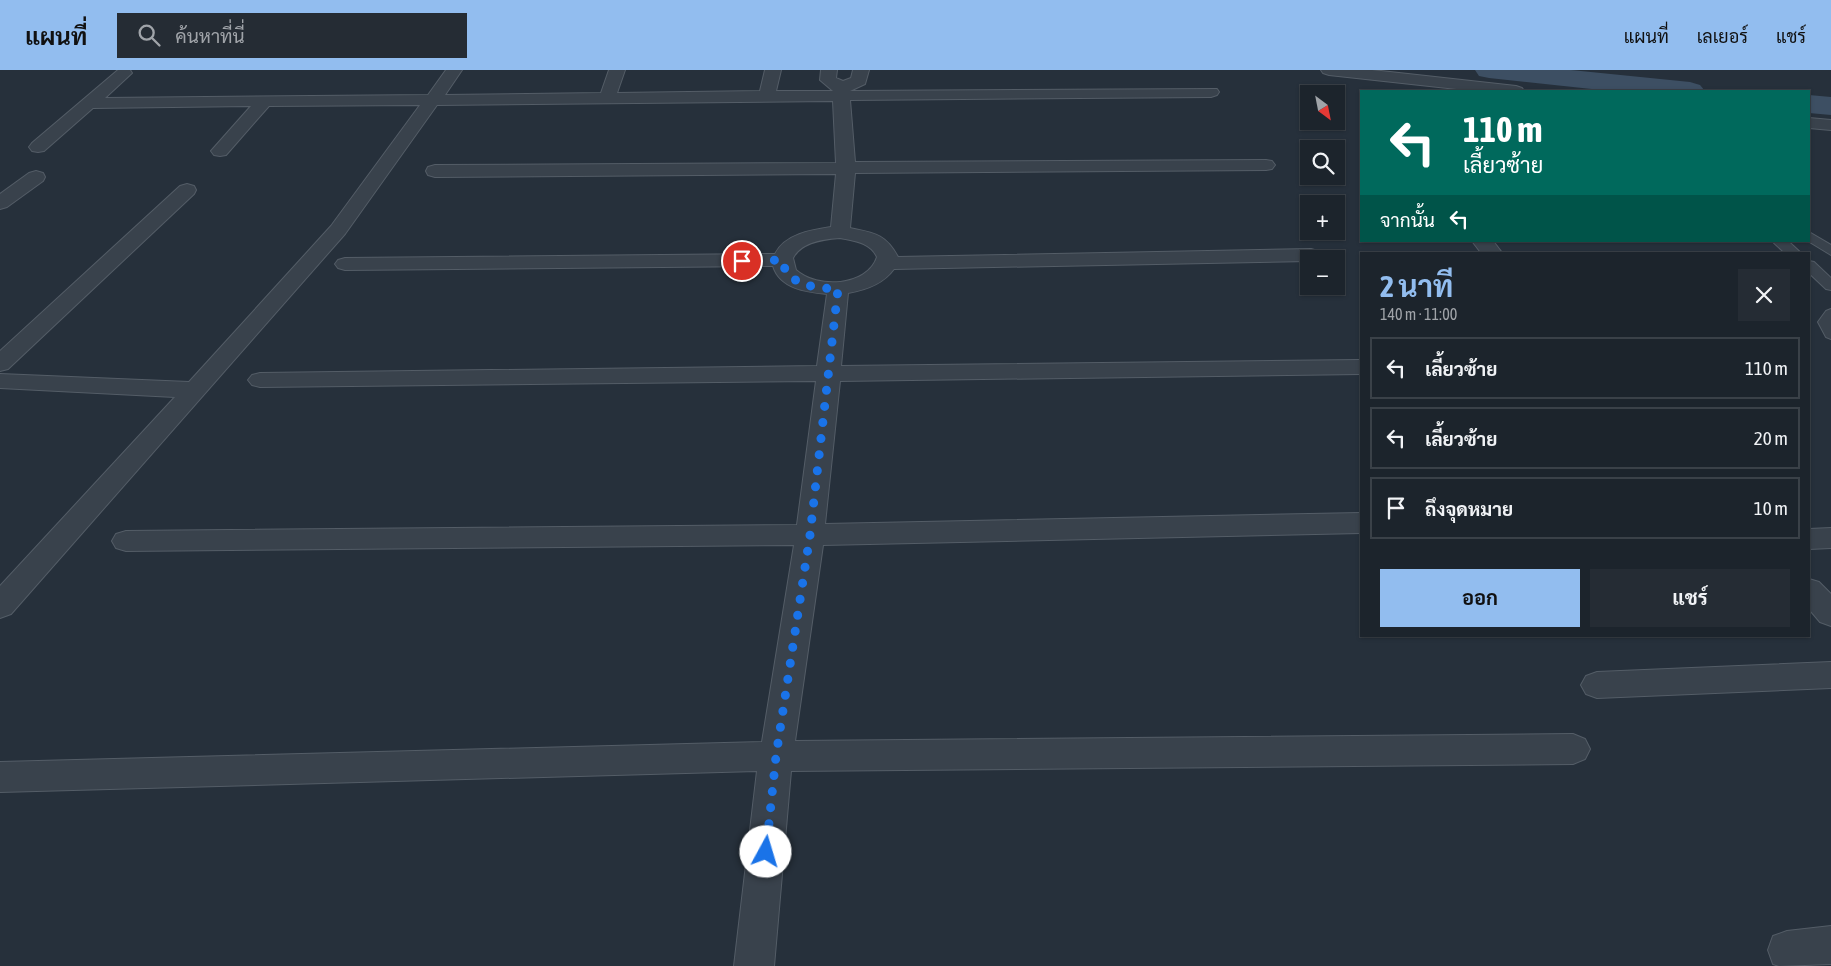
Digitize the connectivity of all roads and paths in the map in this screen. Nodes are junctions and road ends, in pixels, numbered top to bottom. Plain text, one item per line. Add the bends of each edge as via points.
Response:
1 (454, 70) edge
2 (617, 70) edge
3 (772, 70) edge
4 (829, 70) edge
5 (860, 70) edge
6 (1328, 70) edge
7 (124, 73) dead end
8 (1354, 73) junction
9 (1363, 90) edge
10 (1507, 90) edge
11 (842, 92) junction
12 (1211, 92) dead end
13 (767, 95) junction
14 (607, 98) junction
15 (432, 101) junction
16 (264, 102) junction
17 (88, 103) junction
18 (1810, 123) edge
19 (1830, 126) edge
20 (38, 147) dead end
21 (220, 151) dead end
22 (1266, 165) dead end
23 (846, 169) junction
24 (435, 171) dead end
25 (36, 177) dead end
26 (187, 190) dead end
27 (0, 203) edge
28 (840, 232) junction
29 (1810, 237) edge
30 (1483, 242) edge
31 (1780, 242) edge
32 (1491, 252) edge
33 (1793, 252) edge
34 (1831, 252) edge
35 (1300, 255) edge
36 (782, 260) junction
37 (888, 263) junction
38 (345, 264) dead end
39 (1810, 266) edge
40 (1831, 286) edge
41 (838, 289) junction
42 (1831, 314) edge
43 (1831, 334) edge
44 (0, 364) edge
45 (1360, 367) edge
46 (828, 373) junction
47 (260, 380) dead end
48 (0, 381) edge
49 (194, 390) junction
50 (1360, 523) edge
51 (810, 535) junction
52 (1831, 538) edge
53 (1810, 539) edge
54 (126, 541) dead end
55 (1810, 591) edge
56 (0, 606) edge
57 (1831, 614) edge
58 (1831, 675) edge
59 (1597, 685) dead end
60 (1573, 749) dead end
61 (776, 756) junction
62 (0, 777) edge
63 (1831, 945) edge
64 (1787, 950) dead end
65 (754, 966) edge

1 - 15 street
2 - 14 street
3 - 13 street
4 - 11 street via 828,80
5 - 11 street via 860,81
6 - 8 street
7 - 17 street
8 - 9 street
8 - 10 street
11 - 12 street
11 - 13 street
11 - 23 street
13 - 14 street
14 - 15 street
15 - 16 street
15 - 49 street via 338,230
16 - 17 street
16 - 21 street
17 - 20 street
18 - 19 street
22 - 23 street
23 - 24 street
23 - 28 street
25 - 27 street
26 - 44 street
28 - 36 street via 824,233 795,243
28 - 37 street via 864,236 882,245 888,254
29 - 34 lane
30 - 32 street
31 - 33 lane
35 - 37 street
36 - 38 street
36 - 41 street via 784,270 804,285
37 - 41 street via 871,280
39 - 40 lane
41 - 46 street
42 - 43 lane via 1826,322
45 - 46 street
46 - 47 street
46 - 51 street
48 - 49 street
49 - 56 street
50 - 51 street
51 - 54 street
51 - 61 street
52 - 53 street
55 - 57 street
58 - 59 street
60 - 61 street
61 - 62 street
61 - 65 street
63 - 64 street

